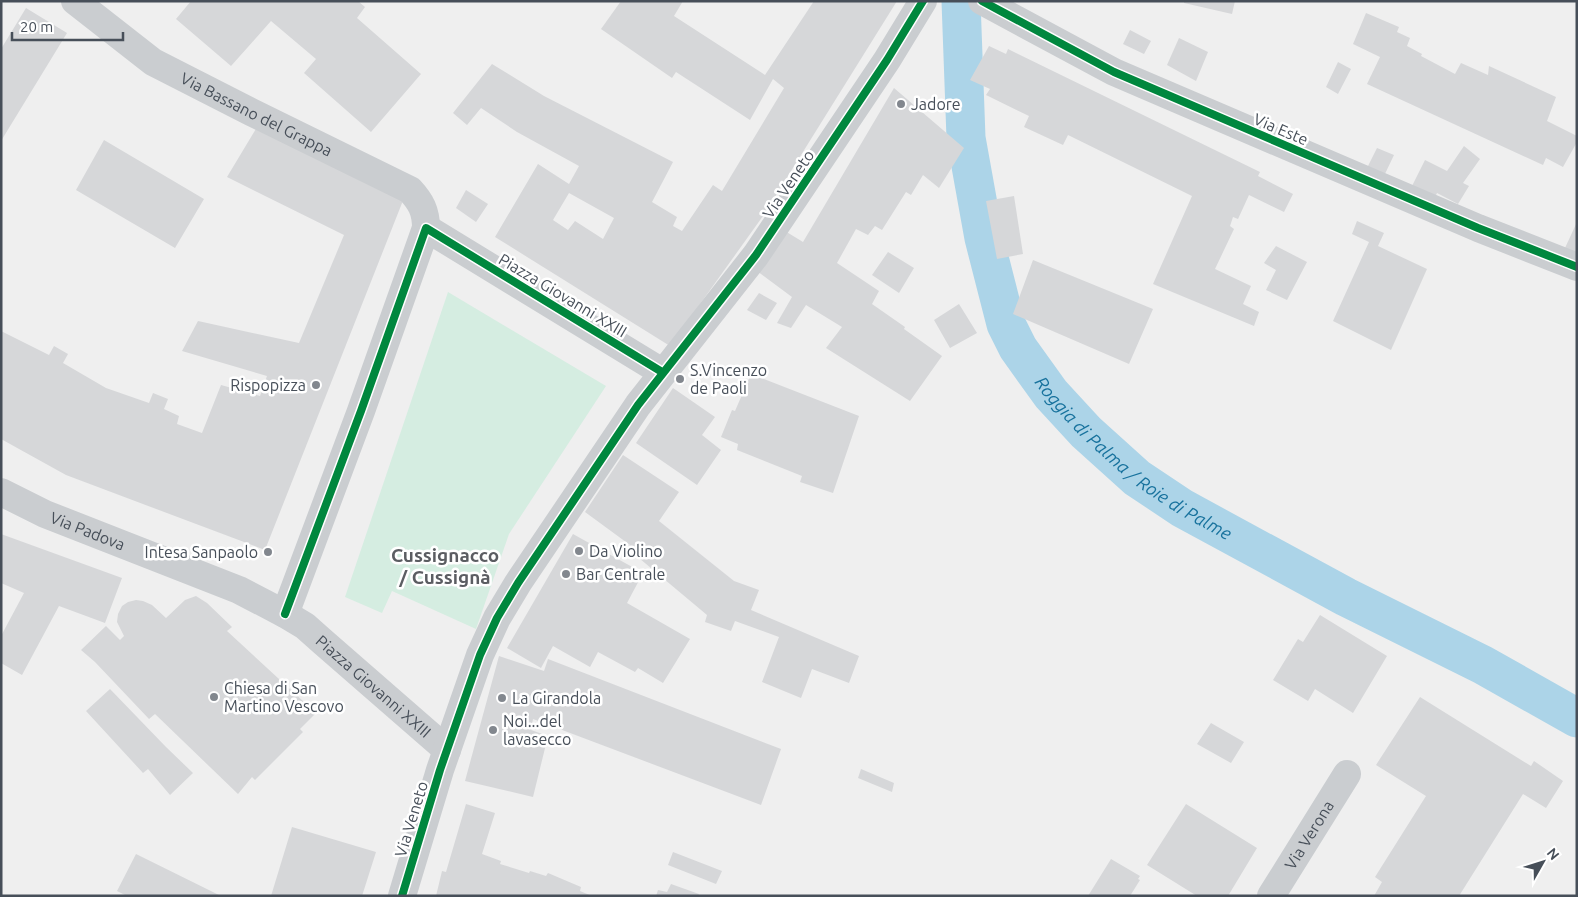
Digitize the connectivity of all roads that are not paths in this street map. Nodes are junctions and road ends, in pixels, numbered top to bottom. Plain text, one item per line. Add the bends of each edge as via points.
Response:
1 (75, 1) edge
2 (923, 1) edge
3 (982, 1) edge
4 (426, 228) junction
5 (1577, 267) edge
6 (662, 372) junction
7 (1, 492) edge
8 (285, 614) junction
9 (447, 750) junction
10 (1347, 774) dead end
11 (402, 896) edge
12 (1271, 896) edge

1 - 4 street, Via Bassano del Grappa via 153,62 410,190 426,216
2 - 6 street, Via Veneto via 888,60 756,255
3 - 5 street, Via Este via 1114,72
4 - 6 street, Piazza Giovanni XXIII
4 - 8 street
6 - 9 street, Piazza Giovanni XXIII via 497,618 480,655
7 - 8 street, Via Padova via 45,514 239,590
8 - 9 street, Piazza Giovanni XXIII via 305,626
9 - 11 street, Via Veneto
10 - 12 street, Via Verona

